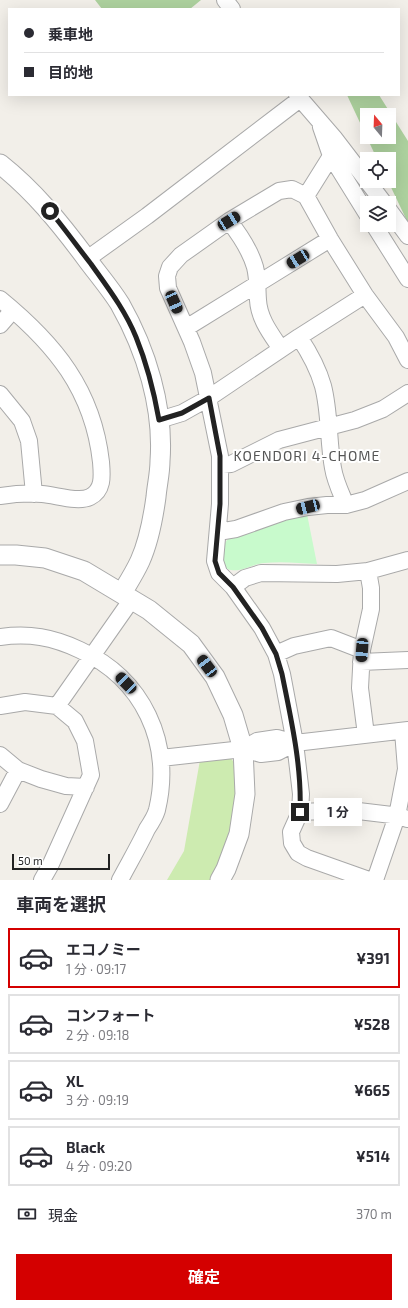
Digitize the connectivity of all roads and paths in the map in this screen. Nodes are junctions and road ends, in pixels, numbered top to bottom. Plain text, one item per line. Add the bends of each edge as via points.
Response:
1 (225, 0) edge
2 (231, 8) edge
3 (298, 97) edge
4 (319, 121) junction
5 (331, 156) junction
6 (0, 164) edge
7 (306, 196) junction
8 (379, 196) edge
9 (360, 203) edge
10 (396, 220) edge
11 (229, 221) junction
12 (378, 232) edge
13 (408, 236) edge
14 (330, 239) junction
15 (87, 259) junction
16 (408, 279) edge
17 (258, 283) junction
18 (366, 295) junction
19 (0, 300) edge
20 (13, 310) junction
21 (0, 325) edge
22 (186, 328) junction
23 (299, 337) junction
24 (281, 349) junction
25 (408, 360) edge
26 (408, 393) edge
27 (0, 394) edge
28 (209, 398) junction
29 (159, 420) junction
30 (328, 428) junction
31 (220, 465) junction
32 (408, 481) edge
33 (34, 494) junction
34 (0, 496) edge
35 (346, 505) junction
36 (218, 532) junction
37 (0, 555) edge
38 (408, 560) edge
39 (368, 571) junction
40 (233, 587) junction
41 (127, 596) junction
42 (0, 637) edge
43 (276, 654) junction
44 (93, 656) junction
45 (362, 656) junction
46 (408, 660) edge
47 (0, 706) edge
48 (57, 706) junction
49 (405, 730) edge
50 (366, 735) junction
51 (295, 743) junction
52 (243, 749) junction
53 (0, 755) edge
54 (161, 758) junction
55 (18, 770) junction
56 (86, 787) junction
57 (0, 804) edge
58 (300, 812) junction
59 (403, 818) edge
60 (42, 880) edge
61 (120, 880) edge
62 (220, 880) edge
63 (370, 880) edge
64 (375, 880) edge

1 - 2 street
3 - 4 street
3 - 15 street via 147,216
4 - 5 street
4 - 8 street
5 - 7 street
5 - 9 street
6 - 15 street via 36,196 63,226
7 - 11 street via 292,189 279,191
7 - 14 street
10 - 13 street
11 - 17 street via 248,249
11 - 22 street via 181,255 170,267 167,276 168,288
12 - 16 street
14 - 17 street
14 - 18 street
15 - 29 street via 119,303 136,337 149,374
17 - 22 street
17 - 24 street via 260,311 266,327
18 - 23 street
18 - 25 street via 396,337
19 - 20 street
20 - 21 street
20 - 33 street via 34,328 55,352 76,384 86,401 100,453 102,484 95,494 79,500
22 - 28 street via 203,373
23 - 24 street
23 - 30 street via 318,370 327,408
24 - 28 street
26 - 30 street via 383,408
27 - 33 street via 22,421 29,441
28 - 29 street via 182,413
28 - 31 street
29 - 41 street via 160,460 151,529
30 - 31 street via 279,440 231,464
30 - 35 street via 333,469
31 - 36 street
32 - 35 street via 365,500
33 - 34 street
35 - 36 street via 308,507 284,512 236,529
36 - 40 street via 215,561 219,573
37 - 41 street via 45,558 66,564 84,571
38 - 39 street
39 - 40 street via 337,574 261,573 245,578
39 - 45 street via 371,609
40 - 43 street via 262,628
41 - 44 street
41 - 52 street via 191,644 215,677 233,715
42 - 44 street via 33,635 65,643
43 - 45 street via 294,646 331,638
43 - 51 street
44 - 48 street
44 - 54 street via 117,673 146,708
45 - 46 street
45 - 50 street via 360,688
47 - 48 street via 25,702
48 - 56 street via 75,721 85,741 91,775
49 - 50 street
49 - 59 street
50 - 51 street
51 - 52 street via 277,738 257,740
51 - 58 street via 301,794
52 - 54 street
52 - 62 street via 244,794 239,834
53 - 55 street
54 - 61 street via 161,786 156,812
55 - 56 street via 66,786
55 - 57 street
56 - 60 street
58 - 59 street via 350,810
58 - 63 street via 291,832 292,843 298,853
59 - 64 street

